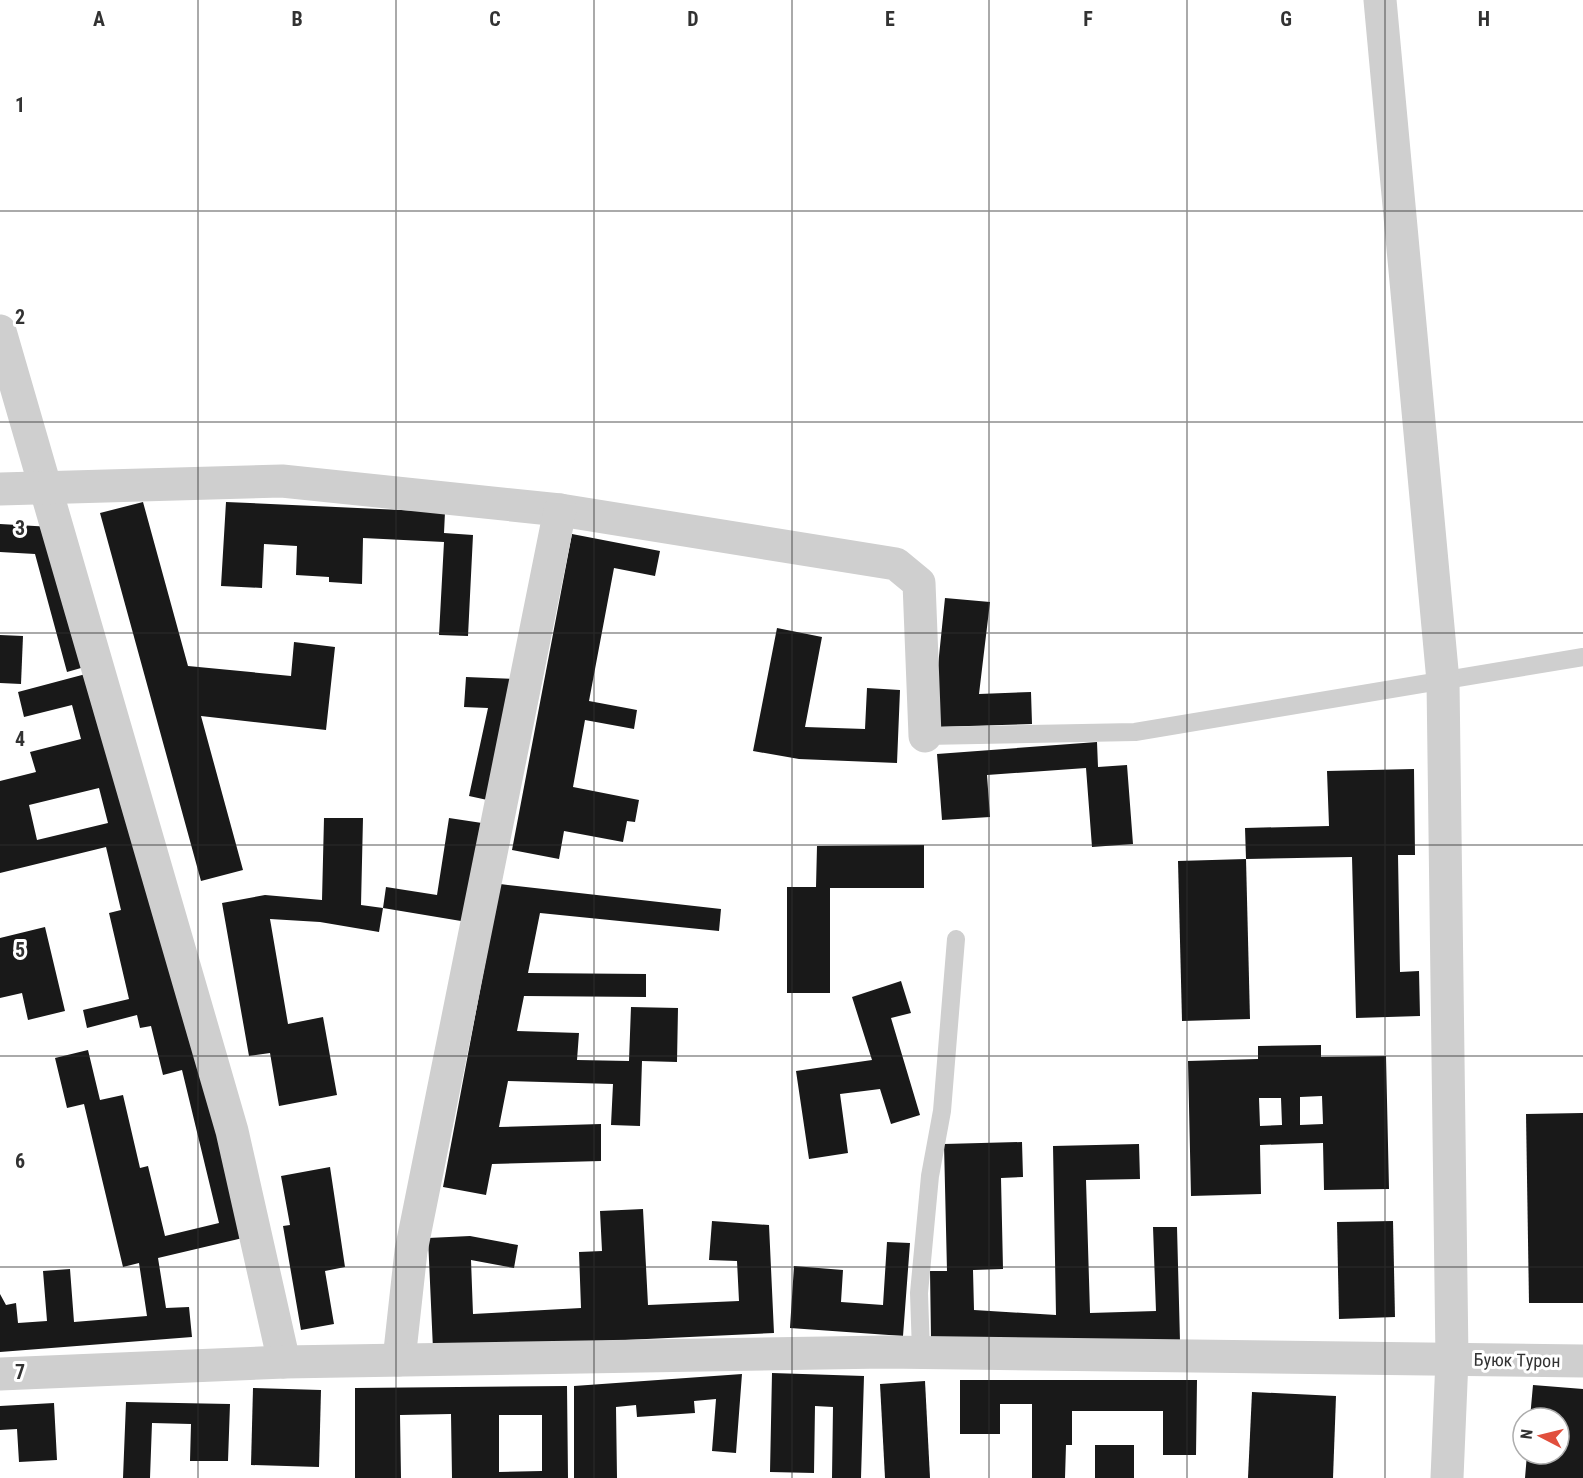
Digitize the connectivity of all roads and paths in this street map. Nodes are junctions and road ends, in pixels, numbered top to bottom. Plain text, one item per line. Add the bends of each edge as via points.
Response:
1 (1380, 0) edge
2 (0, 331) edge
3 (0, 489) edge
4 (48, 489) junction
5 (560, 510) junction
6 (1583, 657) edge
7 (1443, 681) junction
8 (925, 736) joint
9 (956, 939) dead end
10 (921, 1352) junction
11 (1452, 1359) junction
12 (399, 1360) junction
13 (1583, 1361) edge
14 (284, 1362) junction
15 (0, 1374) edge
16 (1447, 1478) edge

1 - 7 street
2 - 4 street
3 - 4 street
4 - 5 street via 282,481
4 - 14 street via 232,1131
5 - 8 street via 896,564 919,582
5 - 12 street via 411,1251
6 - 7 lane
7 - 8 lane via 1135,732
7 - 11 street
9 - 10 lane via 942,1111 930,1176 919,1293
10 - 11 street, Буюк Tурон
10 - 12 street, Буюк Tурон
11 - 13 street, Буюк Tурон
11 - 16 street
12 - 14 street, Буюк Tурон
14 - 15 street, Буюк Tурон

